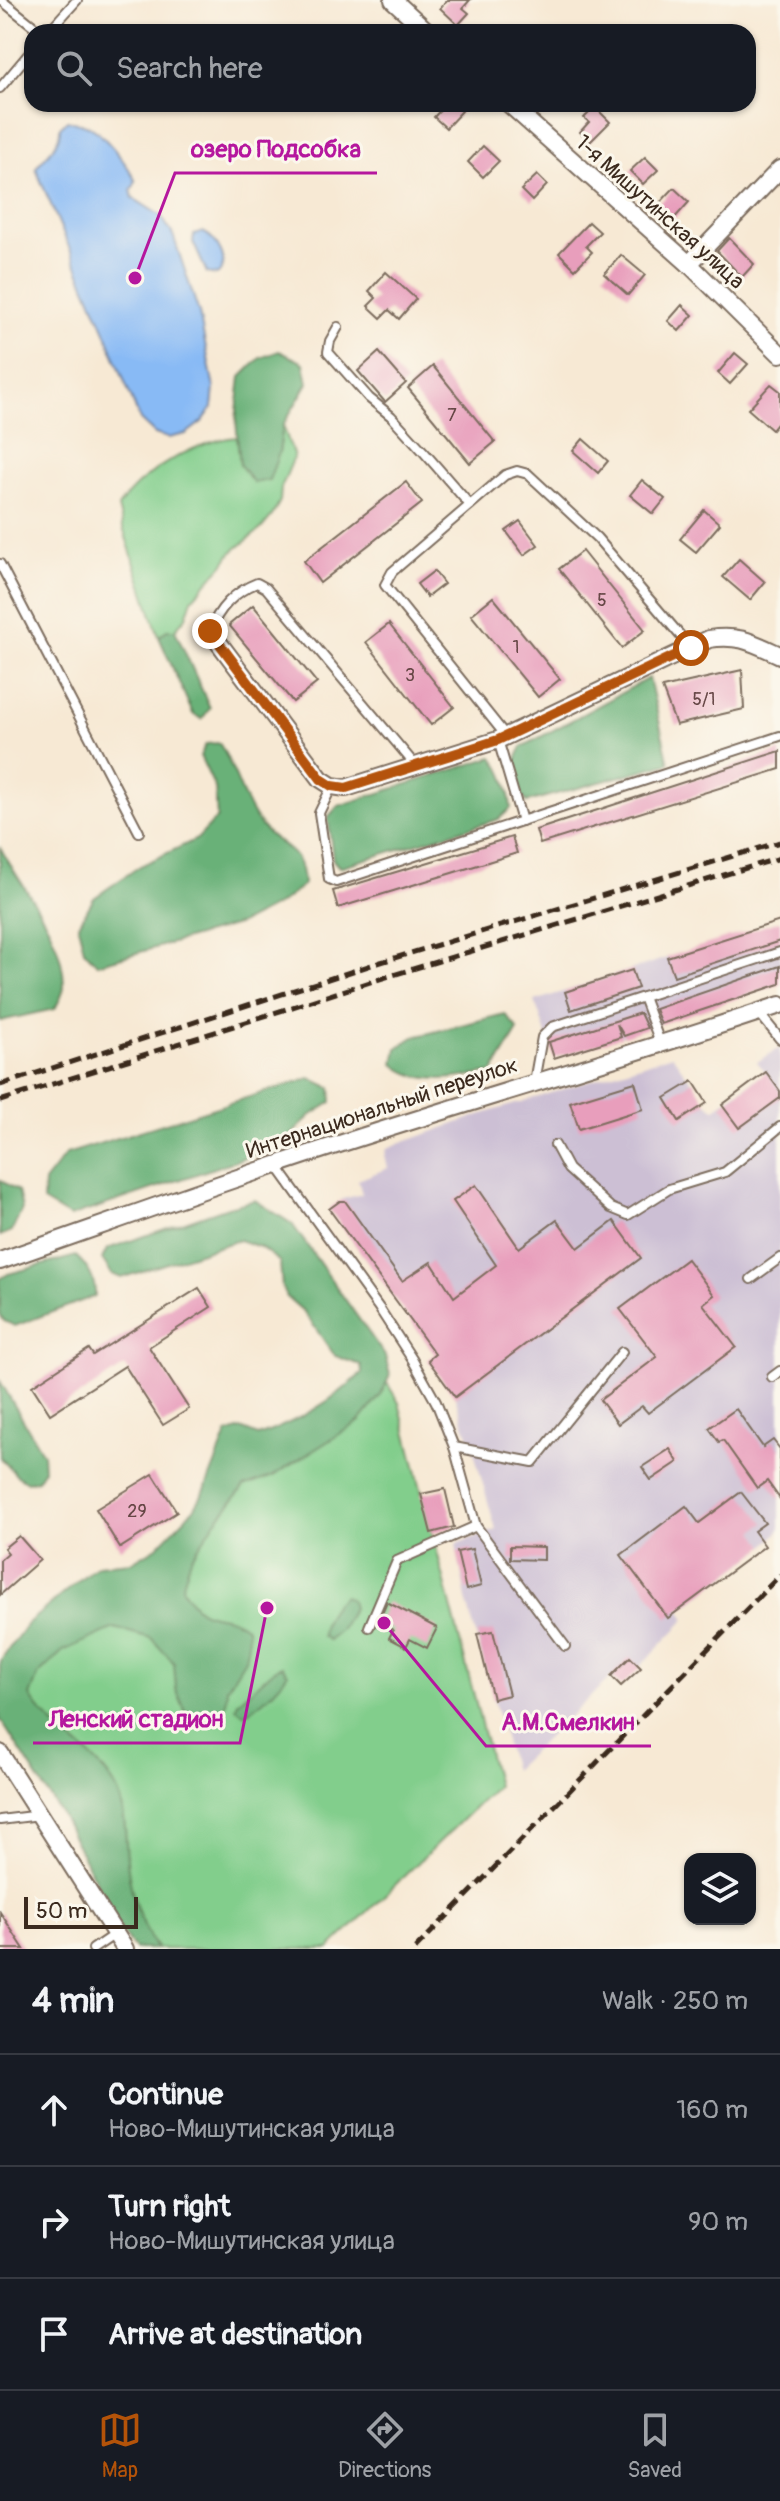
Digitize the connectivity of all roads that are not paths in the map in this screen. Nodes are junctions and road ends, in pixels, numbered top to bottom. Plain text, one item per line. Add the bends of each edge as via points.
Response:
1 (1, 0) edge
2 (77, 0) edge
3 (393, 0) edge
4 (31, 24) edge
5 (55, 24) edge
6 (419, 24) edge
7 (24, 60) edge
8 (0, 88) edge
9 (518, 112) edge
10 (780, 169) edge
11 (689, 264) junction
12 (338, 327) dead end
13 (780, 354) edge
14 (470, 505) junction
15 (0, 564) edge
16 (210, 631) joint
17 (691, 648) junction
18 (780, 655) edge
19 (780, 736) edge
20 (502, 738) junction
21 (416, 766) junction
22 (332, 786) junction
23 (522, 821) junction
24 (139, 832) dead end
25 (780, 952) edge
26 (643, 997) junction
27 (780, 1005) edge
28 (759, 1012) junction
29 (780, 1039) edge
30 (661, 1045) junction
31 (534, 1082) junction
32 (780, 1127) edge
33 (555, 1145) dead end
34 (276, 1164) junction
35 (780, 1258) edge
36 (0, 1261) edge
37 (751, 1279) dead end
38 (622, 1352) dead end
39 (780, 1371) edge
40 (772, 1377) dead end
41 (454, 1447) junction
42 (476, 1526) junction
43 (369, 1627) dead end
44 (565, 1646) dead end
45 (0, 1753) edge
46 (41, 1815) junction
47 (0, 1820) edge
48 (116, 1934) junction
49 (93, 1949) edge
50 (125, 1949) edge

1 - 4 lane
2 - 5 lane
3 - 6 street
7 - 8 lane
9 - 11 street, 1-я Мишутинская улица
10 - 11 street
11 - 13 street, 1-я Мишутинская улица
12 - 14 lane via 328,352
14 - 17 lane via 505,475 528,474 597,538
14 - 20 lane via 392,572 385,585
15 - 24 lane
16 - 21 lane via 215,615 250,586 266,588
16 - 22 street via 321,779
17 - 18 street via 727,636
17 - 20 street
19 - 23 lane
20 - 21 street
20 - 23 lane
21 - 22 street via 346,788
22 - 23 lane via 319,813 329,879 336,882
25 - 26 lane
26 - 30 lane
26 - 31 lane via 552,1027 542,1037
27 - 28 street, Интернациональный переулок
28 - 29 lane
28 - 30 street, Интернациональный переулок
30 - 31 street, Интернациональный переулок
31 - 34 street, Интернациональный переулок
32 - 33 lane via 725,1172 669,1189 628,1215 611,1208 568,1169
34 - 36 street, Интернациональный переулок
34 - 41 lane via 412,1359
35 - 37 lane
38 - 41 lane via 533,1462
39 - 40 lane
41 - 42 lane
42 - 43 lane via 397,1561
42 - 44 lane
45 - 46 street
46 - 47 lane
46 - 48 street
48 - 49 lane
48 - 50 street

